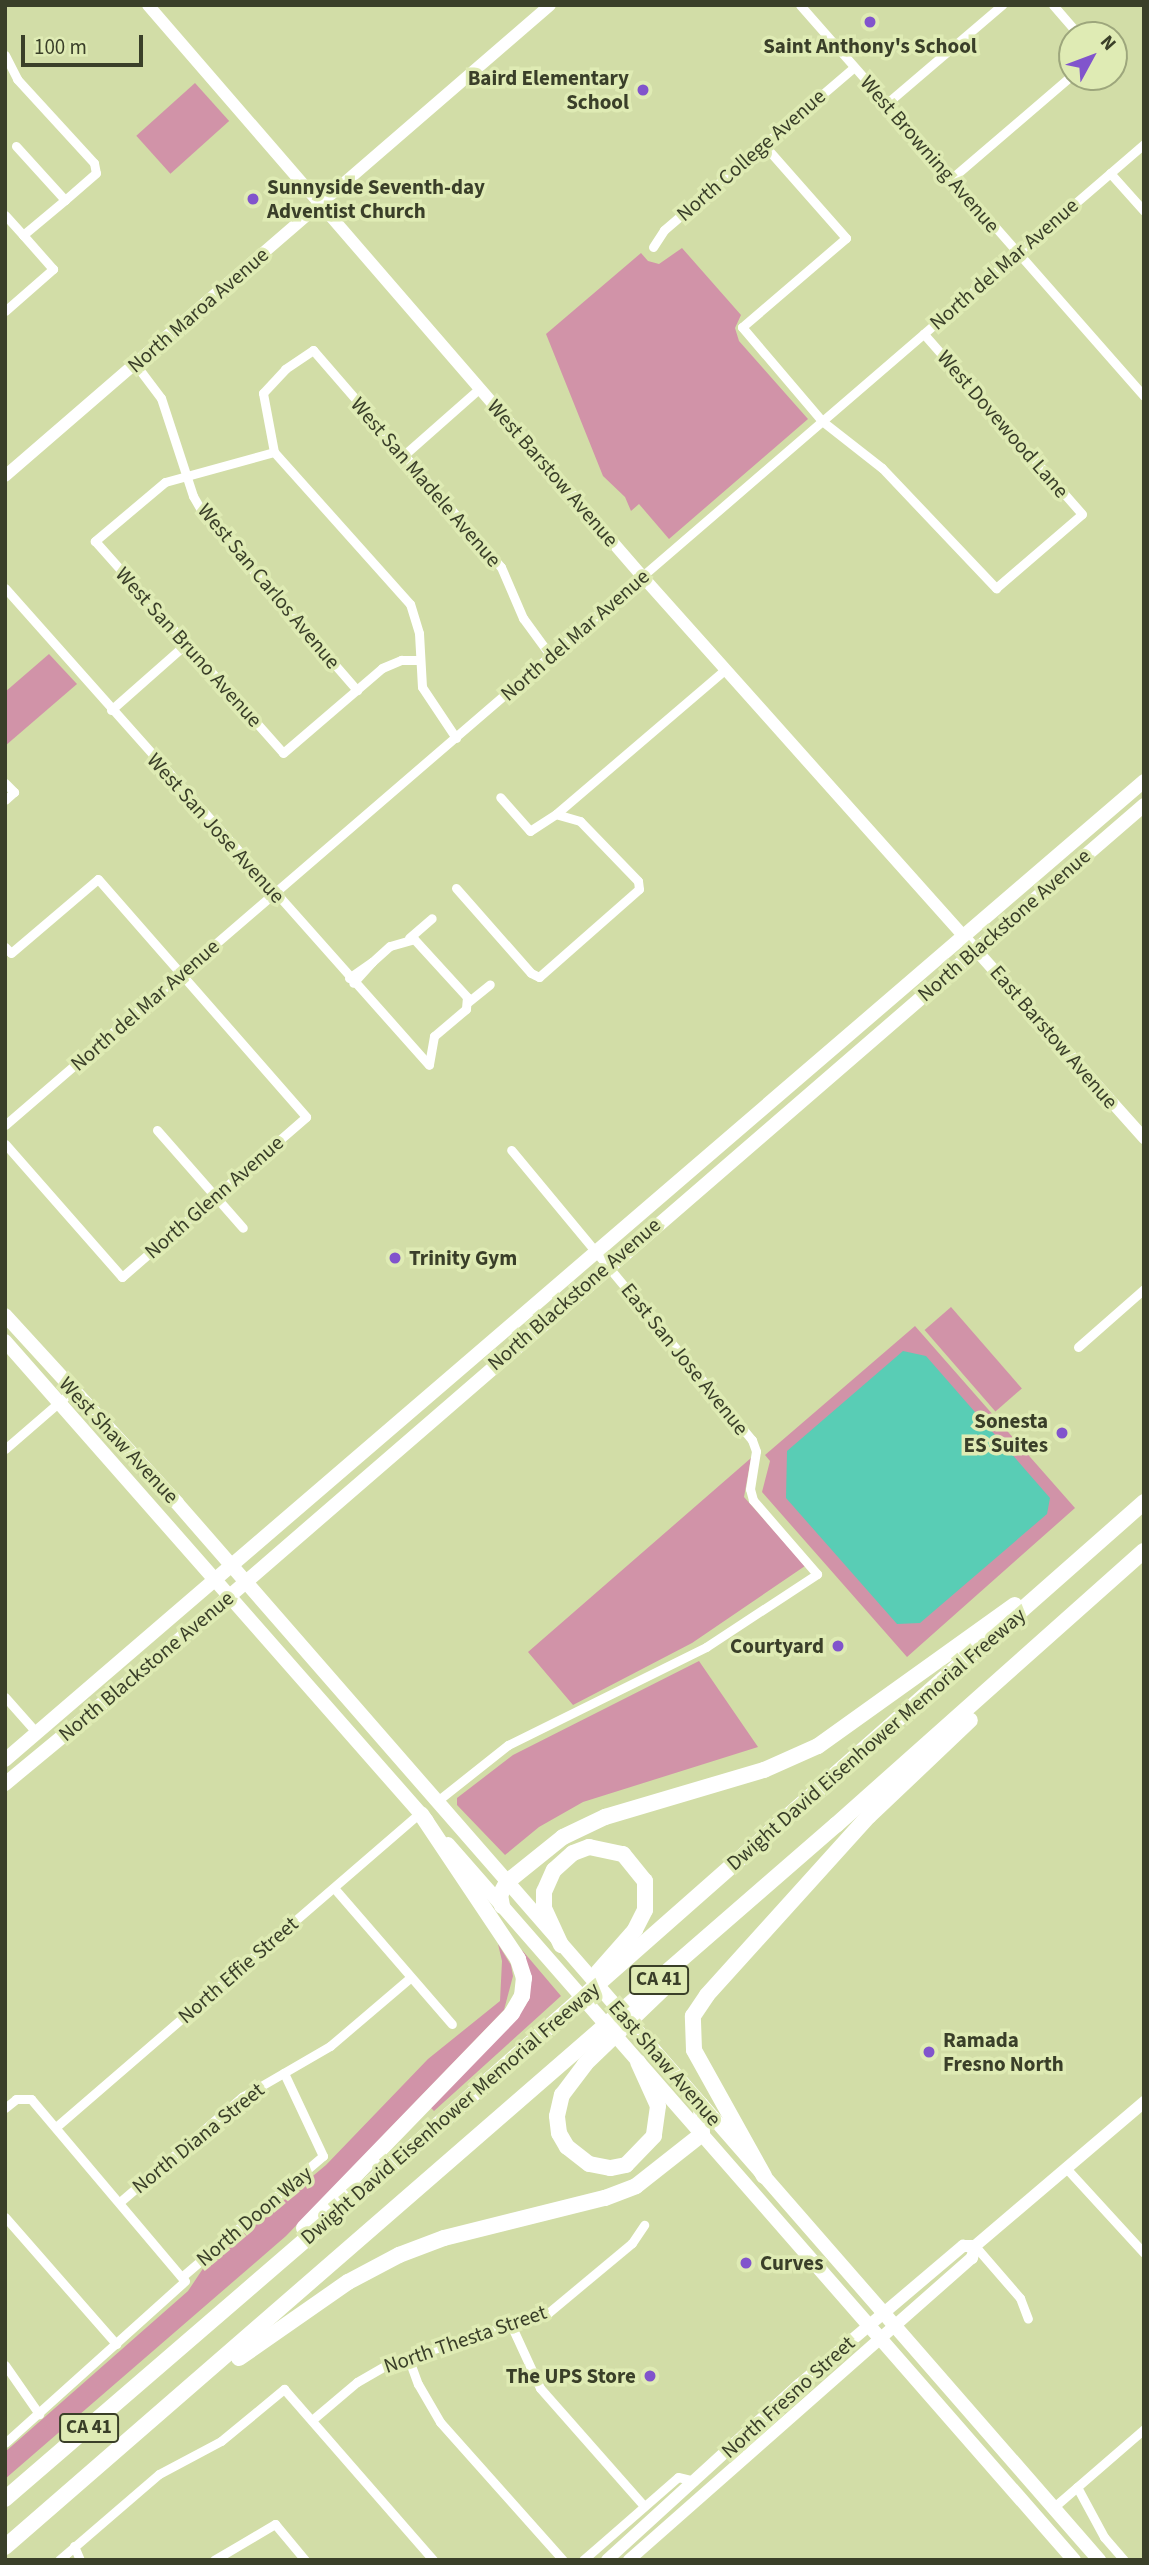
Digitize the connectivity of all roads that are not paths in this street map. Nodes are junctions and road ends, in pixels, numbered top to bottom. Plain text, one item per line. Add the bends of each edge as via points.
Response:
1 (148, 5) edge
2 (550, 5) edge
3 (800, 5) edge
4 (1002, 5) edge
5 (1053, 5) edge
6 (1067, 21) edge
7 (5, 55) edge
8 (853, 68) junction
9 (1058, 87) edge
10 (886, 104) junction
11 (1144, 144) edge
12 (764, 145) junction
13 (16, 146) dead end
14 (1110, 173) junction
15 (952, 178) junction
16 (65, 200) junction
17 (320, 202) junction
18 (1144, 211) edge
19 (5, 215) edge
20 (23, 235) junction
21 (653, 247) dead end
22 (1017, 253) junction
23 (5, 311) edge
24 (924, 334) junction
25 (136, 365) junction
26 (480, 388) junction
27 (1144, 396) edge
28 (822, 421) junction
29 (274, 452) junction
30 (404, 455) junction
31 (186, 475) junction
32 (5, 476) edge
33 (642, 576) junction
34 (5, 588) edge
35 (187, 643) junction
36 (550, 655) junction
37 (418, 660) junction
38 (726, 669) junction
39 (357, 690) junction
40 (111, 710) junction
41 (456, 738) junction
42 (1144, 781) edge
43 (5, 783) edge
44 (500, 797) dead end
45 (5, 800) edge
46 (1144, 805) edge
47 (556, 814) junction
48 (456, 888) dead end
49 (275, 895) junction
50 (432, 918) dead end
51 (964, 936) junction
52 (409, 938) junction
53 (976, 948) junction
54 (8, 950) edge
55 (181, 973) junction
56 (351, 980) junction
57 (490, 984) dead end
58 (468, 1002) junction
59 (801, 1076) junction
60 (5, 1125) edge
61 (157, 1130) dead end
62 (1144, 1138) edge
63 (5, 1144) edge
64 (511, 1150) dead end
65 (742, 1150) junction
66 (216, 1195) junction
67 (243, 1227) dead end
68 (597, 1251) junction
69 (608, 1265) junction
70 (1144, 1289) edge
71 (5, 1315) edge
72 (5, 1341) edge
73 (1078, 1347) dead end
74 (73, 1390) junction
75 (60, 1402) junction
76 (5, 1449) edge
77 (1144, 1502) edge
78 (1096, 1545) junction
79 (1144, 1551) edge
80 (231, 1566) junction
81 (1121, 1571) junction
82 (215, 1580) junction
83 (246, 1582) junction
84 (230, 1596) junction
85 (115, 1666) junction
86 (5, 1697) edge
87 (37, 1733) junction
88 (49, 1746) junction
89 (5, 1760) edge
90 (381, 1769) junction
91 (5, 1774) edge
92 (5, 1784) edge
93 (436, 1802) junction
94 (421, 1814) junction
95 (836, 1825) junction
96 (507, 1882) junction
97 (334, 1888) junction
98 (502, 1906) junction
99 (561, 1945) junction
100 (411, 1977) junction
101 (452, 2024) dead end
102 (638, 2062) junction
103 (284, 2073) junction
104 (1144, 2102) edge
105 (701, 2105) junction
106 (5, 2108) edge
107 (56, 2127) junction
108 (702, 2134) junction
109 (413, 2147) junction
110 (1066, 2168) junction
111 (764, 2176) junction
112 (121, 2201) junction
113 (5, 2217) edge
114 (643, 2225) dead end
115 (975, 2246) junction
116 (1144, 2253) edge
117 (185, 2278) junction
118 (885, 2313) junction
119 (1028, 2319) dead end
120 (897, 2325) junction
121 (512, 2327) junction
122 (869, 2327) junction
123 (880, 2340) junction
124 (116, 2344) junction
125 (172, 2357) junction
126 (408, 2357) junction
127 (5, 2365) edge
128 (171, 2405) junction
129 (39, 2414) junction
130 (312, 2420) junction
131 (1144, 2429) edge
132 (741, 2438) junction
133 (5, 2443) edge
134 (986, 2460) junction
135 (695, 2481) junction
136 (713, 2486) junction
137 (1077, 2487) junction
138 (5, 2498) edge
139 (644, 2506) junction
140 (1054, 2507) junction
141 (1034, 2515) junction
142 (74, 2546) junction
143 (5, 2547) edge
144 (59, 2560) edge
145 (80, 2560) edge
146 (214, 2560) edge
147 (305, 2560) edge
148 (433, 2560) edge
149 (563, 2560) edge
150 (583, 2560) edge
151 (607, 2560) edge
152 (629, 2560) edge
153 (1074, 2560) edge
154 (1092, 2560) edge
155 (1099, 2560) edge
156 (1124, 2560) edge

1 - 17 main road, West Barstow Avenue
2 - 17 main road, North Maroa Avenue
3 - 8 street, West Browning Avenue
4 - 10 street
5 - 6 street
7 - 16 street via 17,79 94,163 96,173
8 - 10 street, West Browning Avenue
8 - 12 street, North College Avenue
9 - 15 street
10 - 15 street, West Browning Avenue
11 - 14 street, North del Mar Avenue
12 - 21 street, North College Avenue via 664,230
12 - 28 street via 846,238 742,327
13 - 16 street
14 - 18 street
14 - 22 street, North del Mar Avenue
15 - 22 street, West Browning Avenue
16 - 20 street
17 - 25 main road, North Maroa Avenue
17 - 26 main road, West Barstow Avenue
19 - 20 street
20 - 23 street via 53,269
22 - 24 street, North del Mar Avenue
22 - 27 street, West Browning Avenue
24 - 28 street, North del Mar Avenue
24 - 28 street, West Dovewood Lane via 1082,514 996,588 882,468
25 - 31 street, West San Carlos Avenue via 161,398
25 - 32 main road, North Maroa Avenue
26 - 30 street
26 - 33 main road, West Barstow Avenue
28 - 33 street, North del Mar Avenue
29 - 30 street, West San Madele Avenue via 263,393 285,369 313,350
29 - 31 street
29 - 37 street via 410,604 419,633
30 - 36 street, West San Madele Avenue via 501,566 523,618
31 - 35 street, West San Bruno Avenue via 152,490 95,541
31 - 39 street, West San Carlos Avenue via 203,513
33 - 36 street, North del Mar Avenue
33 - 38 main road, West Barstow Avenue
34 - 40 street, West San Jose Avenue
35 - 39 street, West San Bruno Avenue via 283,753
35 - 40 street
36 - 41 street, North del Mar Avenue
37 - 39 street via 401,660 382,668
37 - 41 street via 422,687
38 - 47 street
38 - 51 main road, West Barstow Avenue
40 - 49 street, West San Jose Avenue
41 - 49 street, North del Mar Avenue
42 - 51 main road, North Blackstone Avenue
43 - 45 street via 14,792
44 - 47 street via 530,831
46 - 53 main road, North Blackstone Avenue
47 - 48 street via 580,821 630,873 639,889 545,975 531,973
49 - 55 street, North del Mar Avenue
49 - 56 street, West San Jose Avenue
50 - 52 street
51 - 53 main road, East Barstow Avenue
51 - 59 main road, North Blackstone Avenue
52 - 56 street
52 - 58 street via 422,945
53 - 62 main road, East Barstow Avenue
53 - 65 main road, North Blackstone Avenue
54 - 55 street via 98,880
55 - 60 street, North del Mar Avenue
55 - 66 street, North Glenn Avenue via 306,1117
56 - 58 street, West San Jose Avenue via 429,1065 435,1036
57 - 58 street
59 - 65 main road via 795,1093 747,1135
59 - 68 main road, North Blackstone Avenue
61 - 66 street
63 - 66 street, North Glenn Avenue via 121,1277
64 - 68 street, East San Jose Avenue
65 - 69 main road, North Blackstone Avenue
66 - 67 street
68 - 69 street, East San Jose Avenue
68 - 80 main road, North Blackstone Avenue
69 - 83 main road, North Blackstone Avenue
69 - 93 street, East San Jose Avenue via 673,1351 752,1440 756,1451 750,1489 753,1500 817,1574 706,1647 508,1745
70 - 73 street
71 - 74 main road, West Shaw Avenue
72 - 75 main road, West Shaw Avenue
74 - 75 street
74 - 80 main road, West Shaw Avenue
75 - 76 street
75 - 82 main road, West Shaw Avenue
77 - 78 highway, Dwight David Eisenhower Memorial Freeway / CA 41
78 - 96 highway via 829,1740 764,1770 580,1827
78 - 109 highway, Dwight David Eisenhower Memorial Freeway / CA 41
79 - 81 highway, Dwight David Eisenhower Memorial Freeway / CA 41
80 - 82 main road, North Blackstone Avenue
80 - 83 main road, East Shaw Avenue
81 - 95 highway, Dwight David Eisenhower Memorial Freeway / CA 41
81 - 111 highway via 869,1815 696,2008 690,2029 694,2050
82 - 84 main road, East Shaw Avenue
82 - 85 main road, North Blackstone Avenue
83 - 84 main road, North Blackstone Avenue
83 - 93 main road, East Shaw Avenue
84 - 88 main road, North Blackstone Avenue
84 - 90 main road, East Shaw Avenue
85 - 87 main road, North Blackstone Avenue
85 - 88 main road via 108,1682 50,1733
86 - 87 street
87 - 89 main road, North Blackstone Avenue
87 - 91 main road via 36,1747
88 - 92 main road, North Blackstone Avenue
90 - 93 main road via 396,1771 426,1804
90 - 94 main road, East Shaw Avenue
93 - 96 main road, East Shaw Avenue
94 - 96 main road via 435,1815
94 - 97 street, North Effie Street
94 - 98 main road, East Shaw Avenue
94 - 125 highway via 518,1959 524,1978 517,2006 331,2202
95 - 102 highway via 568,2084 558,2107 559,2133 566,2147 589,2164 626,2165 654,2136 658,2106
95 - 128 highway, Dwight David Eisenhower Memorial Freeway / CA 41
96 - 98 highway via 500,1895
96 - 99 main road, East Shaw Avenue
97 - 100 street
97 - 107 street, North Effie Street
98 - 102 main road, East Shaw Avenue
99 - 105 main road, East Shaw Avenue
99 - 109 highway via 543,1899 554,1870 573,1853 589,1847 623,1854 638,1868 646,1891 645,1910 635,1930 584,1986
100 - 101 street
100 - 103 street, North Diana Street via 337,2041
102 - 108 main road, East Shaw Avenue
103 - 112 street, North Diana Street via 242,2097
103 - 117 street, North Doon Way via 323,2156
104 - 110 main road, North Fresno Street
105 - 108 highway
105 - 111 main road, East Shaw Avenue
106 - 107 street via 24,2097
107 - 112 street
108 - 122 main road, East Shaw Avenue
108 - 128 highway via 654,2175 627,2191 444,2238 384,2262 334,2291
109 - 125 highway, Dwight David Eisenhower Memorial Freeway / CA 41
110 - 115 main road, North Fresno Street
110 - 116 street
111 - 118 main road, East Shaw Avenue
112 - 117 street
113 - 124 street
114 - 121 street, North Thesta Street via 632,2243 560,2305
115 - 118 main road, North Fresno Street via 963,2246
115 - 119 street via 1020,2298
115 - 120 main road, North Fresno Street via 972,2258
117 - 124 street, North Doon Way
118 - 120 main road, East Shaw Avenue
118 - 122 main road, North Fresno Street
120 - 123 main road, North Fresno Street
120 - 140 main road, East Shaw Avenue
121 - 126 street, North Thesta Street
121 - 139 street via 540,2388
122 - 123 main road, East Shaw Avenue
122 - 132 main road, North Fresno Street
123 - 134 main road, East Shaw Avenue
123 - 136 main road, North Fresno Street
124 - 129 street, North Doon Way
125 - 138 highway, Dwight David Eisenhower Memorial Freeway / CA 41
126 - 130 street, North Thesta Street via 371,2372
126 - 149 street via 440,2422
127 - 129 street
128 - 143 highway, Dwight David Eisenhower Memorial Freeway / CA 41
129 - 133 street, North Doon Way
130 - 142 street via 284,2389 221,2441 159,2474
130 - 148 street
131 - 137 street
132 - 135 main road, North Fresno Street
132 - 136 main road via 740,2451 716,2473
134 - 140 main road via 1014,2478 1041,2507
134 - 141 main road, East Shaw Avenue
135 - 139 street via 678,2477
135 - 151 main road, North Fresno Street
136 - 152 main road, North Fresno Street
137 - 140 street
137 - 156 street via 1104,2538
139 - 150 street
140 - 155 main road, East Shaw Avenue
141 - 153 main road, East Shaw Avenue
141 - 154 main road via 1051,2519
142 - 144 street
142 - 145 street
146 - 147 street via 275,2524

